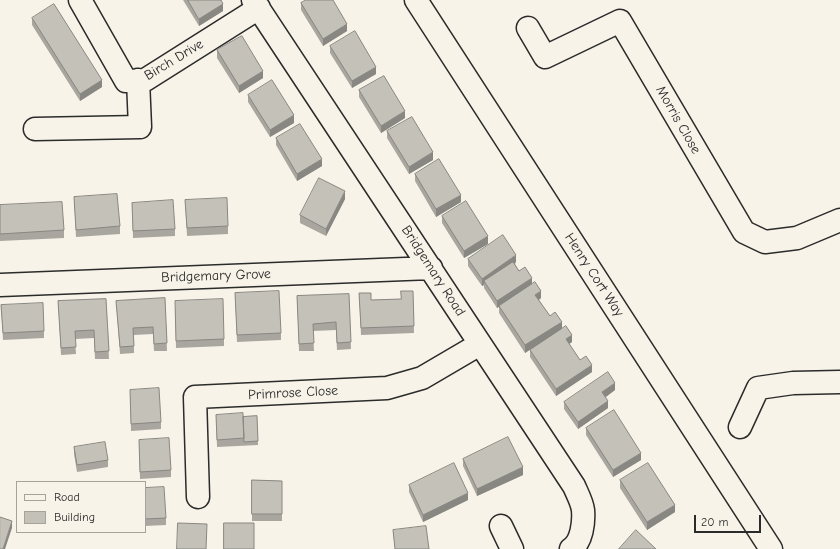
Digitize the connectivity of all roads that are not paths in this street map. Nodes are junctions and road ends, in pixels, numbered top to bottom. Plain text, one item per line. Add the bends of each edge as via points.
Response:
1 (80, 0) edge
2 (416, 0) edge
3 (256, 4) edge
4 (528, 28) dead end
5 (138, 80) junction
6 (35, 129) dead end
7 (840, 220) edge
8 (431, 268) junction
9 (0, 285) edge
10 (480, 344) junction
11 (840, 382) edge
12 (740, 427) dead end
13 (198, 497) dead end
14 (501, 526) dead end
15 (512, 549) edge
16 (571, 549) edge
17 (771, 549) edge

1 - 5 street, Birch Drive via 126,81
2 - 17 street, Henry Cort Way
3 - 5 street, Birch Drive via 145,80
3 - 8 street, Bridgemary Road
4 - 7 street, Morris Close via 545,57 620,21 744,232 765,242 797,238
5 - 6 street via 140,127
8 - 9 street, Bridgemary Grove
8 - 10 street, Bridgemary Road
10 - 13 street, Primrose Close via 422,378 387,388 195,397
10 - 16 street, Bridgemary Road via 574,486 583,509 582,529 575,547
11 - 12 street via 793,383 758,388
14 - 15 street

